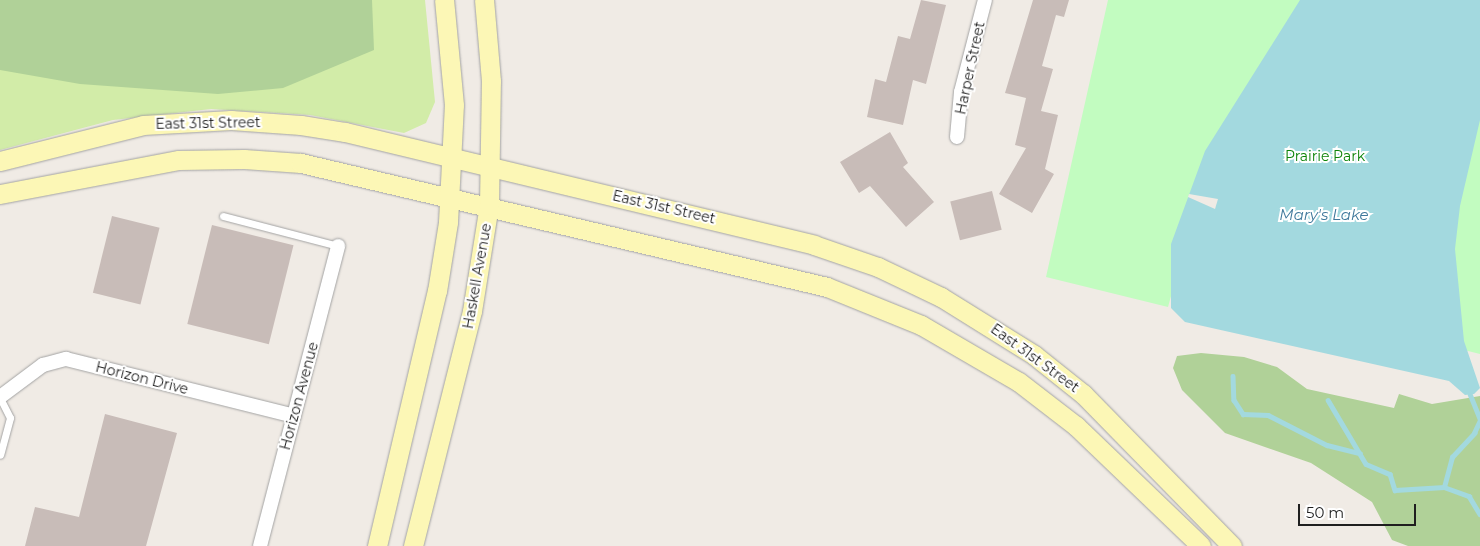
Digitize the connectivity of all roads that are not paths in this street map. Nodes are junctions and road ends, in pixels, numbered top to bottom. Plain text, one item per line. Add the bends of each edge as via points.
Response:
1 (444, 0) edge
2 (484, 0) edge
3 (985, 0) edge
4 (957, 137) dead end
5 (453, 158) junction
6 (0, 161) edge
7 (492, 166) junction
8 (0, 194) edge
9 (450, 196) junction
10 (489, 205) junction
11 (223, 216) dead end
12 (338, 246) joint
13 (0, 397) edge
14 (294, 416) junction
15 (0, 455) edge
16 (260, 546) edge
17 (377, 546) edge
18 (413, 546) edge
19 (1201, 546) edge
20 (1232, 546) edge

1 - 5 main road via 451,53
2 - 7 main road, Haskell Avenue via 491,81
3 - 4 street, Harper Street via 962,92
5 - 6 main road, East 31st Street via 319,128 231,120 126,128
5 - 7 main road, East 31st Street
5 - 9 main road
7 - 10 main road, Haskell Avenue
7 - 20 main road, East 31st Street via 814,245 878,267 941,297 1006,335 1083,394
8 - 9 main road, East 31st Street via 148,163 220,158 301,163
9 - 10 main road, East 31st Street
9 - 17 main road via 437,291
10 - 18 main road, Haskell Avenue via 472,312
10 - 19 main road, East 31st Street via 827,287 921,325 989,363 1050,405 1105,452
11 - 12 lane
12 - 14 street, Horizon Avenue
13 - 14 street, Horizon Drive via 44,365 66,359
13 - 15 lane via 10,418
14 - 16 street, Horizon Avenue

